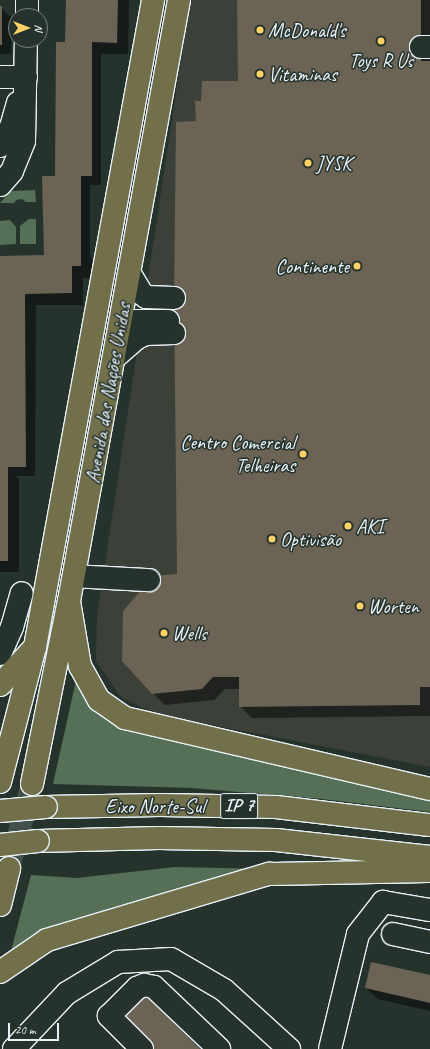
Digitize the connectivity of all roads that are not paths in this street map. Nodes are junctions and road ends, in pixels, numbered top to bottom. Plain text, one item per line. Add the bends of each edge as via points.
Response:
1 (153, 0) edge
2 (179, 0) edge
3 (26, 48) edge
4 (0, 77) edge
5 (26, 77) junction
6 (0, 146) edge
7 (0, 185) edge
8 (130, 274) junction
9 (124, 302) junction
10 (174, 316) junction
11 (120, 326) junction
12 (114, 358) junction
13 (74, 576) junction
14 (149, 580) dead end
15 (22, 593) dead end
16 (69, 601) junction
17 (34, 647) junction
18 (0, 654) edge
19 (0, 685) edge
20 (3, 752) edge
21 (0, 782) edge
22 (430, 789) edge
23 (0, 811) edge
24 (430, 825) edge
25 (0, 845) edge
26 (430, 856) edge
27 (9, 868) tunnel mouth
28 (430, 871) edge
29 (1, 898) edge
30 (430, 910) edge
31 (393, 934) dead end
32 (430, 942) edge
33 (0, 972) edge
34 (278, 1046) edge
35 (14, 1049) edge
36 (142, 1049) edge
37 (219, 1049) edge
38 (330, 1049) edge

1 - 17 main road, Avenida das Nações Unidas
2 - 8 main road, Avenida das Nações Unidas
3 - 5 street
4 - 5 street
5 - 6 street via 11,128
5 - 7 street via 24,141 12,171
8 - 9 main road, Avenida das Nações Unidas
8 - 10 street via 142,294
9 - 10 street via 137,310
9 - 11 main road, Avenida das Nações Unidas
10 - 11 street via 136,321
10 - 12 street via 137,338
11 - 12 main road, Avenida das Nações Unidas
12 - 13 main road, Avenida das Nações Unidas
13 - 14 street
13 - 16 main road, Avenida das Nações Unidas
15 - 18 street via 12,627
16 - 20 main road, Avenida das Nações Unidas via 28,785
16 - 22 main road via 80,666 99,700 125,718
17 - 19 main road
17 - 20 main road, Avenida das Nações Unidas
20 - 21 main road, Avenida das Nações Unidas
23 - 24 main road, Eixo Norte-Sul / IP 7, bridge via 46,807 160,805 276,807
25 - 26 main road, Eixo Norte-Sul / IP 7, bridge via 159,838 276,840
27 - 29 main road
28 - 33 main road via 269,874 48,940
30 - 38 street via 383,902 358,934
31 - 32 street
34 - 35 street via 224,990 171,959 118,962 67,993
36 - 37 street via 109,1016 137,988 144,985 154,987

